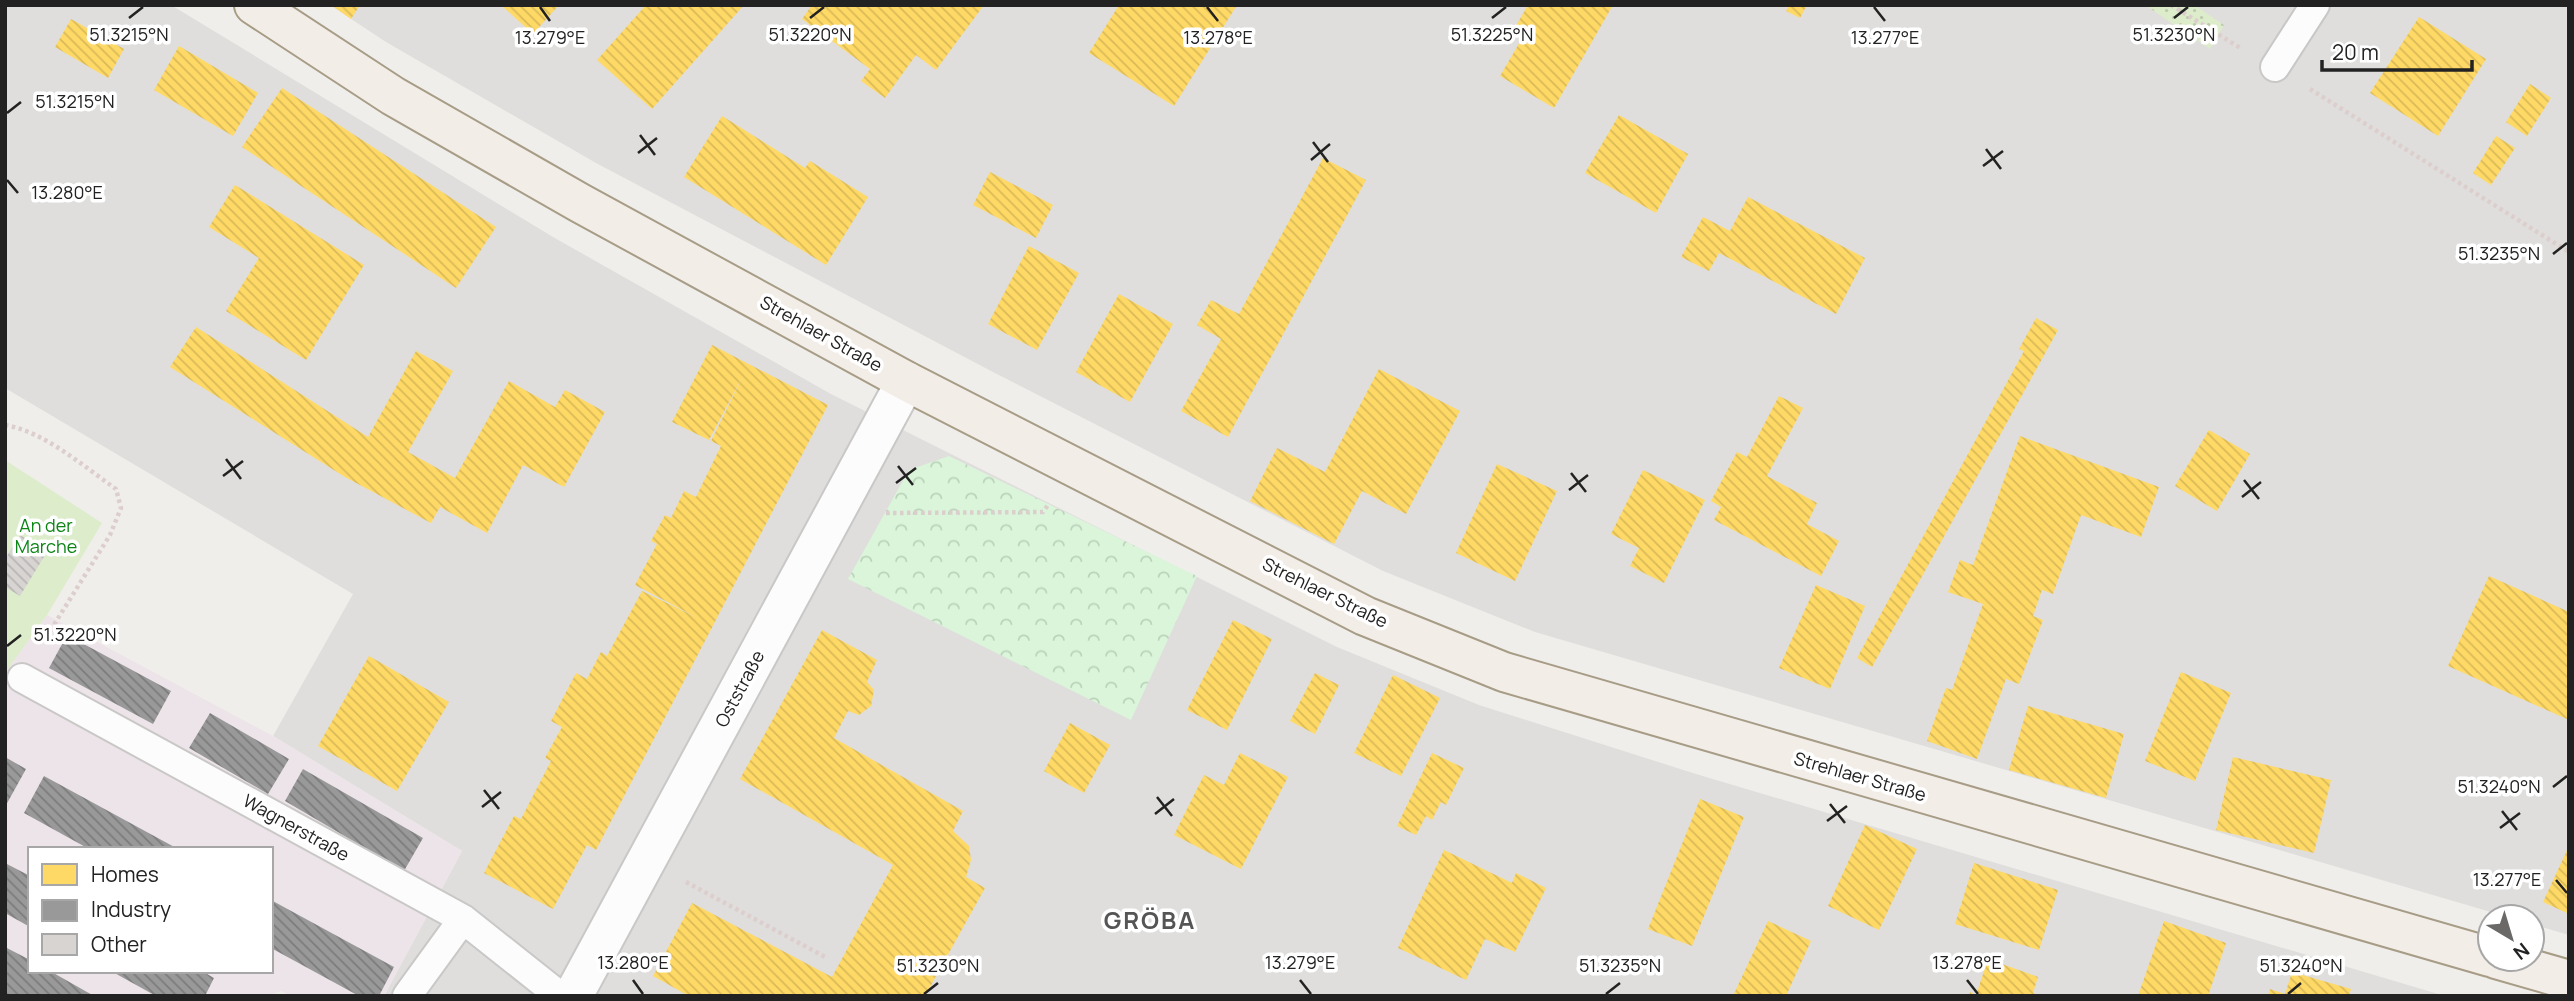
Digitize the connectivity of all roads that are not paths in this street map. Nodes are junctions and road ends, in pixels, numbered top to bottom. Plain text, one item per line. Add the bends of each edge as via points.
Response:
1 (254, 5) edge
2 (2315, 5) edge
3 (2275, 67) road end
4 (906, 381) junction
5 (22, 678) road end
6 (463, 919) junction
7 (2476, 953) edge
8 (2545, 973) edge
9 (2569, 980) edge
10 (407, 996) edge
11 (560, 996) edge
12 (573, 996) edge

1 - 4 main road, Strehlaer Straße via 393,96 580,204
2 - 3 lane
4 - 7 main road, Strehlaer Straße via 1365,616 1504,672
4 - 12 street, Oststraße
5 - 6 lane, Wagnerstraße
6 - 10 lane
6 - 11 lane, Wagnerstraße
8 - 9 main road

